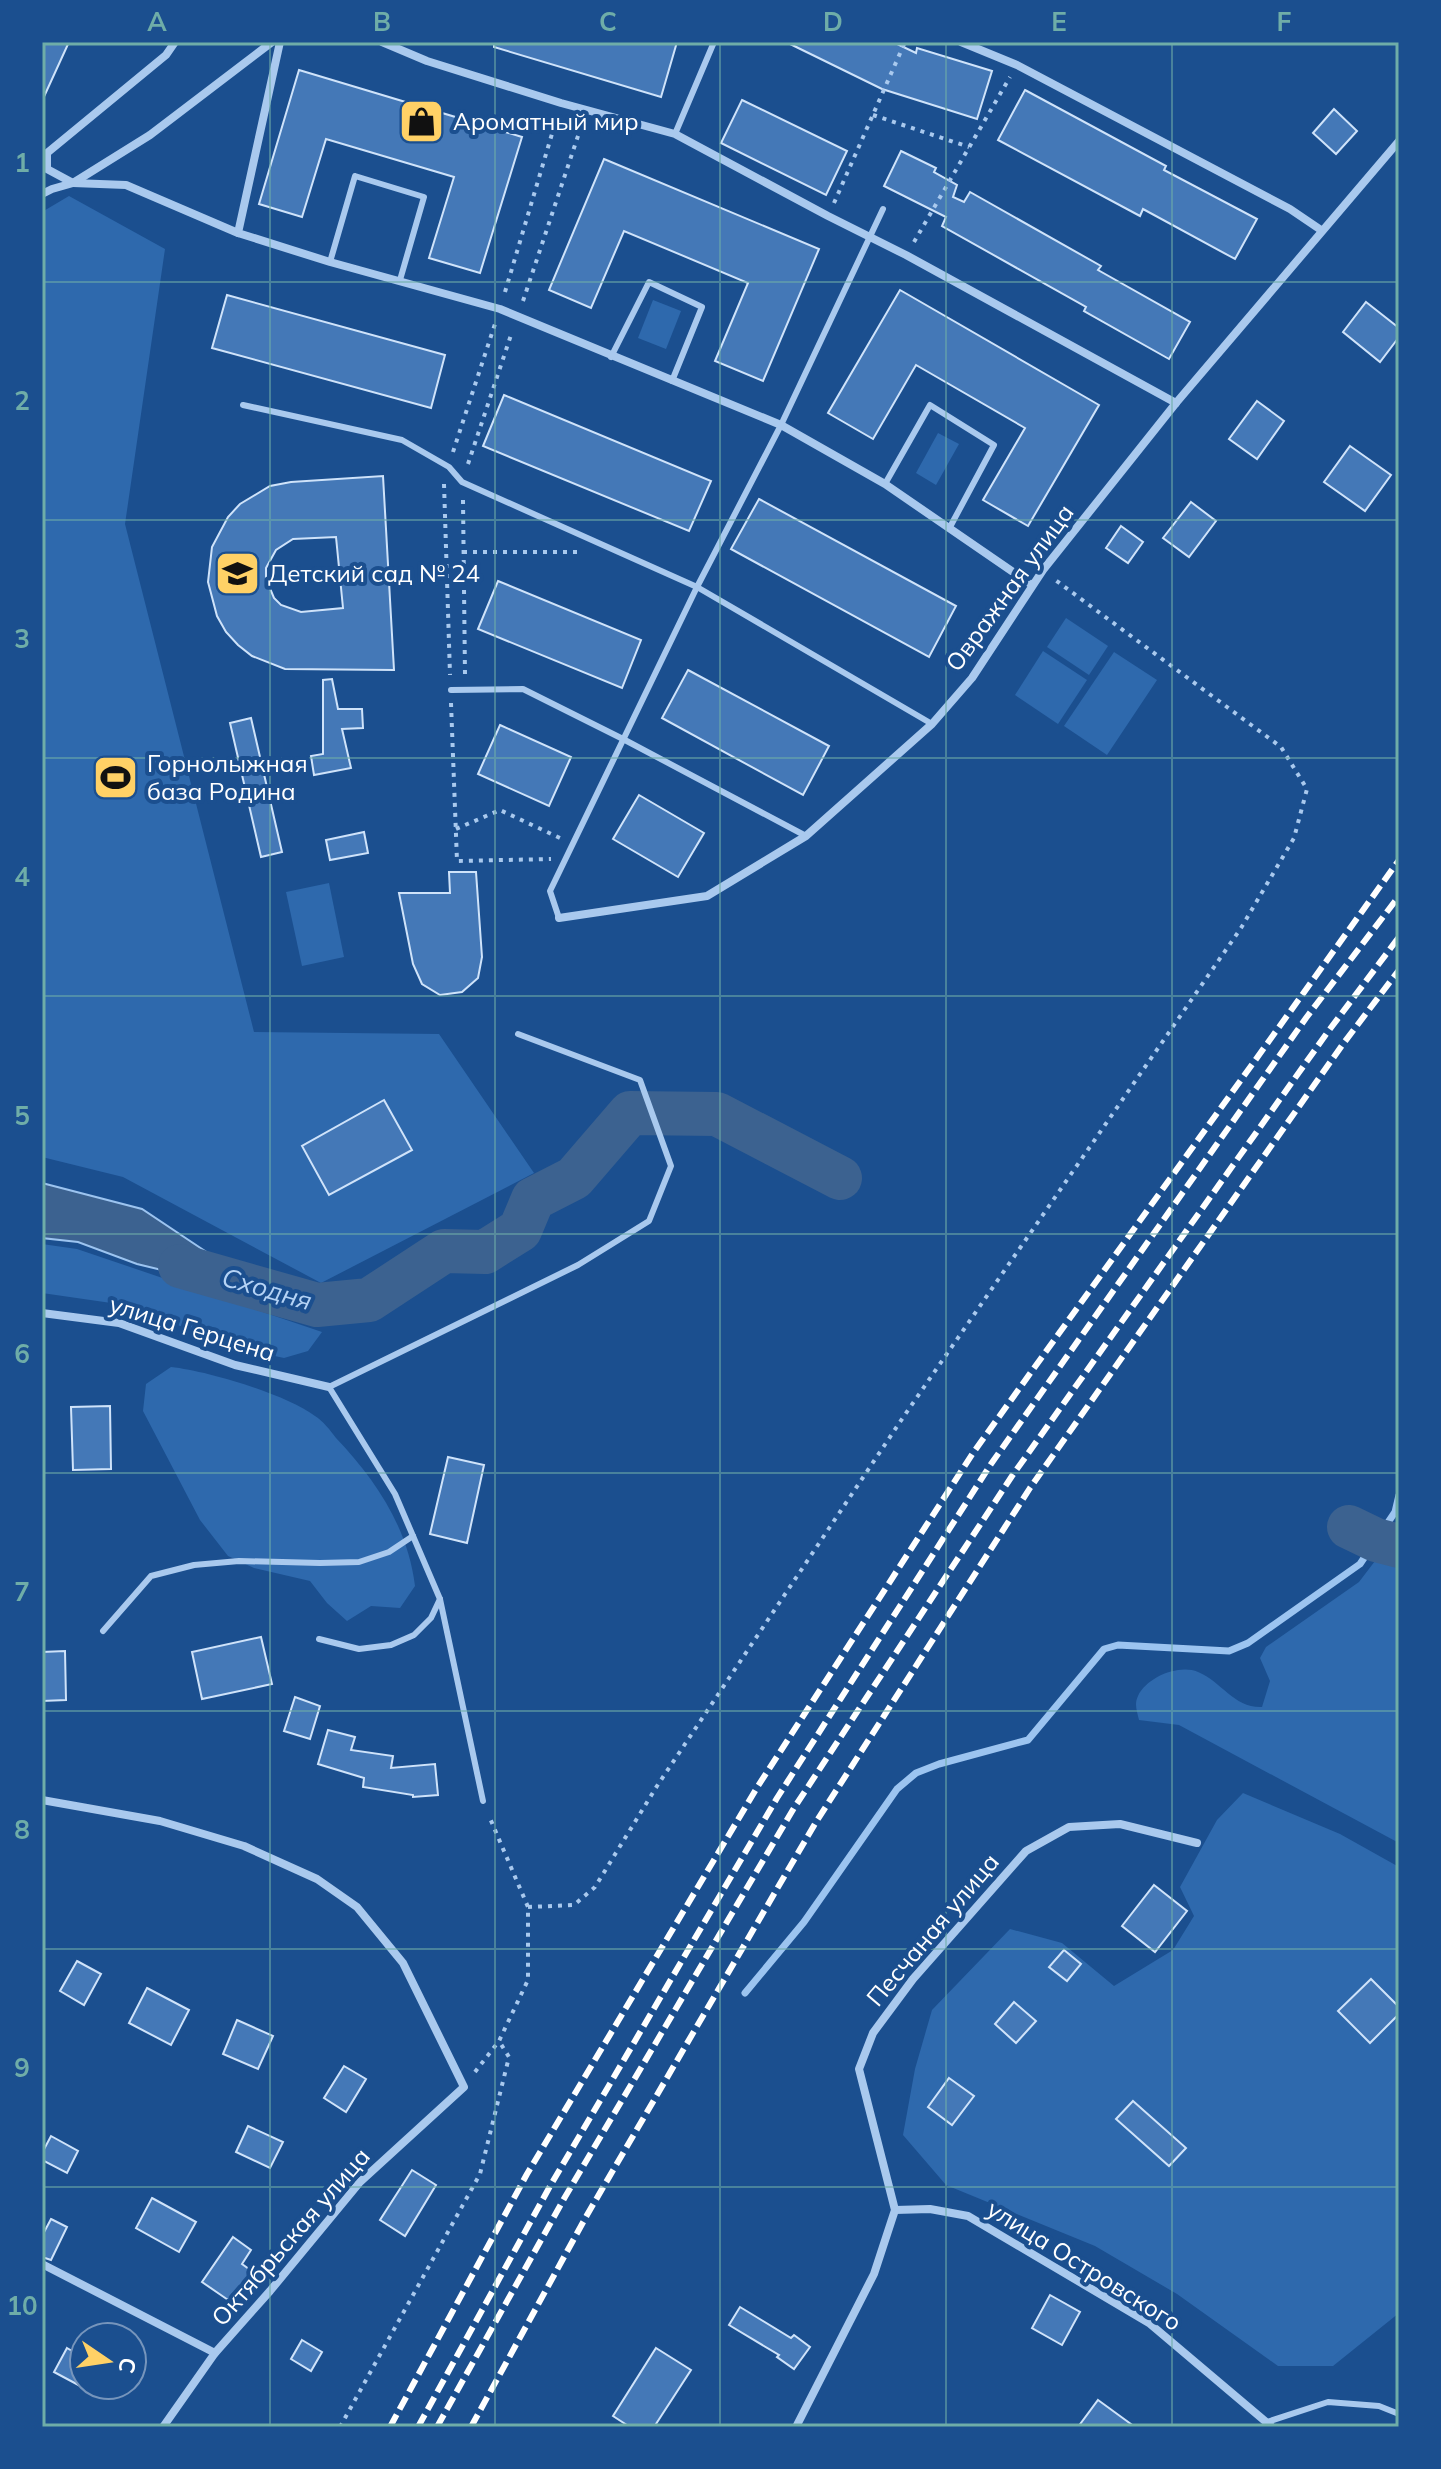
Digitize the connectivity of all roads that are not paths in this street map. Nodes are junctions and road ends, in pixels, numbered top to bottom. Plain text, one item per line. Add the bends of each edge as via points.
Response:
1 (175, 42) edge
2 (272, 42) edge
3 (280, 42) edge
4 (382, 42) edge
5 (714, 42) edge
6 (961, 42) edge
7 (675, 134) junction
8 (1399, 141) edge
9 (73, 183) junction
10 (42, 194) edge
11 (883, 209) dead end
12 (1321, 230) junction
13 (238, 233) junction
14 (869, 237) junction
15 (330, 262) junction
16 (400, 280) junction
17 (611, 357) junction
18 (672, 381) junction
19 (1176, 403) junction
20 (243, 405) dead end
21 (781, 425) junction
22 (885, 484) junction
23 (950, 527) junction
24 (1032, 585) junction
25 (697, 587) junction
26 (451, 690) dead end
27 (932, 724) junction
28 (623, 739) junction
29 (806, 836) junction
30 (559, 918) joint
31 (518, 1034) dead end
32 (42, 1313) edge
33 (329, 1387) junction
34 (413, 1536) junction
35 (440, 1599) junction
36 (103, 1631) dead end
37 (319, 1639) dead end
38 (42, 1800) edge
39 (483, 1801) road end
40 (1197, 1843) dead end
41 (895, 2210) junction
42 (42, 2264) edge
43 (215, 2353) junction
44 (1399, 2414) edge
45 (1270, 2425) edge
46 (163, 2427) edge
47 (796, 2427) edge

1 - 9 street via 47,153 47,169
2 - 9 street via 150,135
3 - 13 street
4 - 7 street via 427,61
5 - 7 lane
6 - 12 street via 1017,65
7 - 14 street
8 - 12 street, Овражная улица
9 - 10 street
9 - 13 street via 126,185
11 - 14 lane
12 - 19 street, Овражная улица
13 - 15 street
14 - 19 street
14 - 21 lane
15 - 16 street
15 - 16 lane via 355,176 424,197
16 - 17 street via 500,309
17 - 18 street
17 - 18 lane via 649,282 702,307
18 - 21 street
19 - 24 street, Овражная улица
20 - 25 lane via 402,440 449,467 462,482
21 - 22 street
21 - 25 lane
22 - 23 street
22 - 23 lane via 930,405 994,445
23 - 24 street
24 - 27 street, Овражная улица via 972,678
25 - 27 lane
25 - 28 lane
26 - 28 lane via 523,689
27 - 29 street, Овражная улица
28 - 29 lane
28 - 30 lane via 550,891
29 - 30 street, Овражная улица via 707,896
31 - 33 lane via 640,1080 671,1166 649,1221 578,1265
32 - 33 street, улица Герцена via 119,1323 235,1365
33 - 34 lane via 395,1494
34 - 35 lane
34 - 36 lane via 389,1552 359,1562 239,1561 151,1576
35 - 37 lane via 414,1635 391,1645 359,1649
35 - 39 lane
38 - 43 street, Октябрьская улица via 160,1821 244,1846 317,1879 357,1907 403,1963 464,2087 360,2182
40 - 41 street, Песчаная улица via 1120,1824 1069,1827 1026,1851 913,1979 873,2033 859,2069
41 - 45 street, улица Островского via 968,2216 1149,2323
41 - 47 street via 874,2274
42 - 43 street
43 - 46 street, Октябрьская улица
44 - 45 lane via 1379,2406 1328,2402

